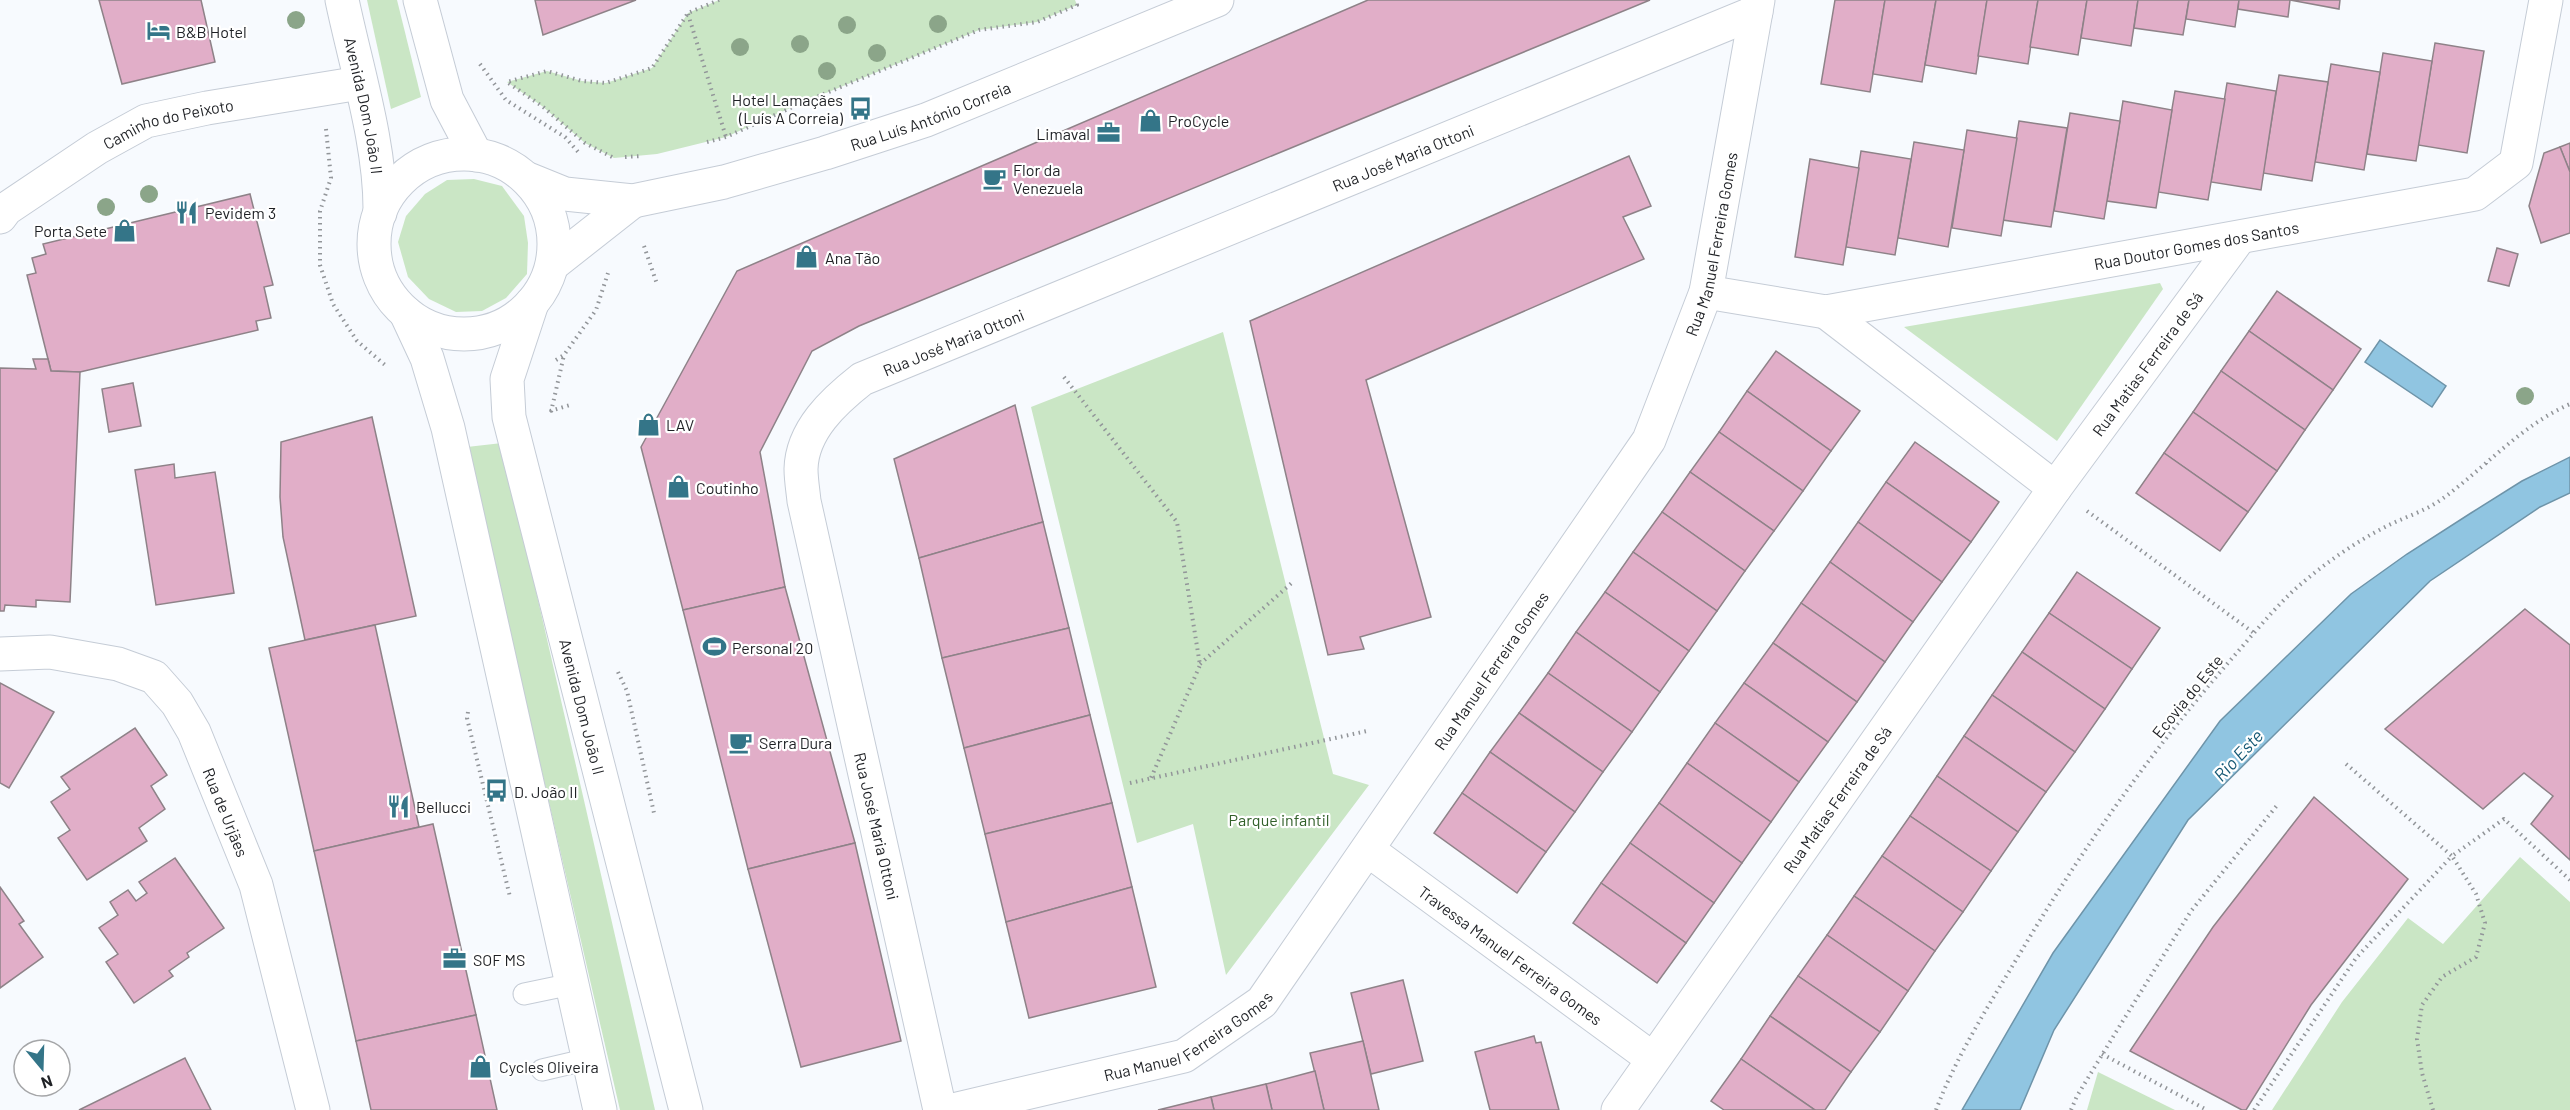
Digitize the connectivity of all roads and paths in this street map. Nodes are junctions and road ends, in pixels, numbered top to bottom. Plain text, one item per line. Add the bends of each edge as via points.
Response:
1 (342, 0) edge
2 (420, 0) edge
3 (719, 0) edge
4 (1075, 0) edge
5 (1217, 0) edge
6 (2546, 0) edge
7 (1757, 6) edge
8 (688, 13) junction
9 (360, 83) junction
10 (726, 137) junction
11 (703, 143) dead end
12 (476, 155) junction
13 (645, 155) dead end
14 (614, 158) dead end
15 (623, 158) dead end
16 (331, 178) dead end
17 (528, 179) junction
18 (633, 201) junction
19 (380, 213) junction
20 (0, 217) edge
21 (2239, 238) junction
22 (644, 246) dead end
23 (553, 264) junction
24 (657, 284) dead end
25 (1706, 292) junction
26 (532, 303) junction
27 (1826, 312) junction
28 (406, 313) junction
29 (388, 368) dead end
30 (1064, 377) dead end
31 (2570, 404) edge
32 (2055, 488) junction
33 (1294, 581) dead end
34 (2254, 633) junction
35 (0, 654) edge
36 (1200, 665) junction
37 (1366, 731) dead end
38 (2345, 763) dead end
39 (1150, 778) junction
40 (1130, 783) dead end
41 (2279, 803) dead end
42 (1368, 850) junction
43 (2452, 856) junction
44 (2570, 880) edge
45 (572, 984) junction
46 (524, 994) dead end
47 (2103, 1054) junction
48 (589, 1059) junction
49 (1653, 1059) junction
50 (542, 1070) dead end
51 (313, 1110) edge
52 (600, 1110) edge
53 (686, 1110) edge
54 (940, 1110) edge
55 (953, 1110) edge
56 (1618, 1110) edge
57 (1936, 1110) edge
58 (2071, 1110) edge
59 (2207, 1110) edge
60 (2254, 1110) edge
61 (2433, 1110) edge

1 - 9 street, Avenida Dom João II
2 - 12 street via 447,100
3 - 8 path
4 - 10 path via 1077,5 1037,22 979,30
5 - 18 street, Rua Luís António Correia via 926,120 724,182
6 - 21 street, Rua Doutor Gomes dos Santos via 2516,163 2475,194
7 - 25 street, Rua Manuel Ferreira Gomes
7 - 54 street, Rua José Maria Ottoni via 862,379 824,415 809,436 801,467 804,501
8 - 10 path
8 - 14 path via 652,68 606,83 547,71 507,82 585,143
9 - 19 street, Avenida Dom João II via 380,186
9 - 20 street, Caminho do Peixoto via 146,121 97,148 6,209
10 - 11 path
12 - 17 street, Avenida Dom João II via 504,162
12 - 19 street, Avenida Dom João II via 446,156 418,167 394,187
13 - 15 path
16 - 29 path via 320,212 320,265 333,304 357,341
17 - 18 street, Rua Luís António Correia via 565,194
17 - 23 street, Avenida Dom João II via 546,204 555,234
18 - 23 street, Rua Luís António Correia
19 - 28 street, Avenida Dom João II via 374,238 376,263 392,299
21 - 27 street, Rua Doutor Gomes dos Santos
21 - 32 street, Rua Matias Ferreira de Sá
22 - 24 path
23 - 26 street, Avenida Dom João II
25 - 27 street, Rua Doutor Gomes dos Santos
25 - 42 street, Rua Manuel Ferreira Gomes via 1649,440
26 - 28 street, Avenida Dom João II via 511,321 485,332 457,334 430,327
26 - 53 street, Avenida Dom João II via 507,379 509,417
27 - 32 street
28 - 45 street, Avenida Dom João II via 431,367 448,428
30 - 36 path via 1177,522
31 - 34 path, Ecovia do Este via 2511,440 2429,509 2386,526 2342,552 2293,591
32 - 34 path
32 - 49 street, Rua Matias Ferreira de Sá
33 - 36 path
34 - 57 path, Ecovia do Este via 2198,698 2082,852 1968,1040
35 - 51 street, Rua de Urjães via 50,652 118,664 154,677 177,703 194,732 256,885
36 - 39 path
37 - 39 path
38 - 43 path
39 - 40 path
41 - 47 path via 2191,911
42 - 49 street, Travessa Manuel Ferreira Gomes
42 - 55 street, Rua Manuel Ferreira Gomes via 1262,1002 1184,1056
43 - 44 path via 2504,819
43 - 60 path via 2356,958
43 - 61 path via 2476,894 2485,923 2476,957 2442,977 2422,1005 2416,1039
45 - 46 lane
45 - 48 street, Avenida Dom João II
47 - 58 path
47 - 59 path
48 - 50 lane
48 - 52 street, Avenida Dom João II
49 - 56 street, Rua Matias Ferreira de Sá

